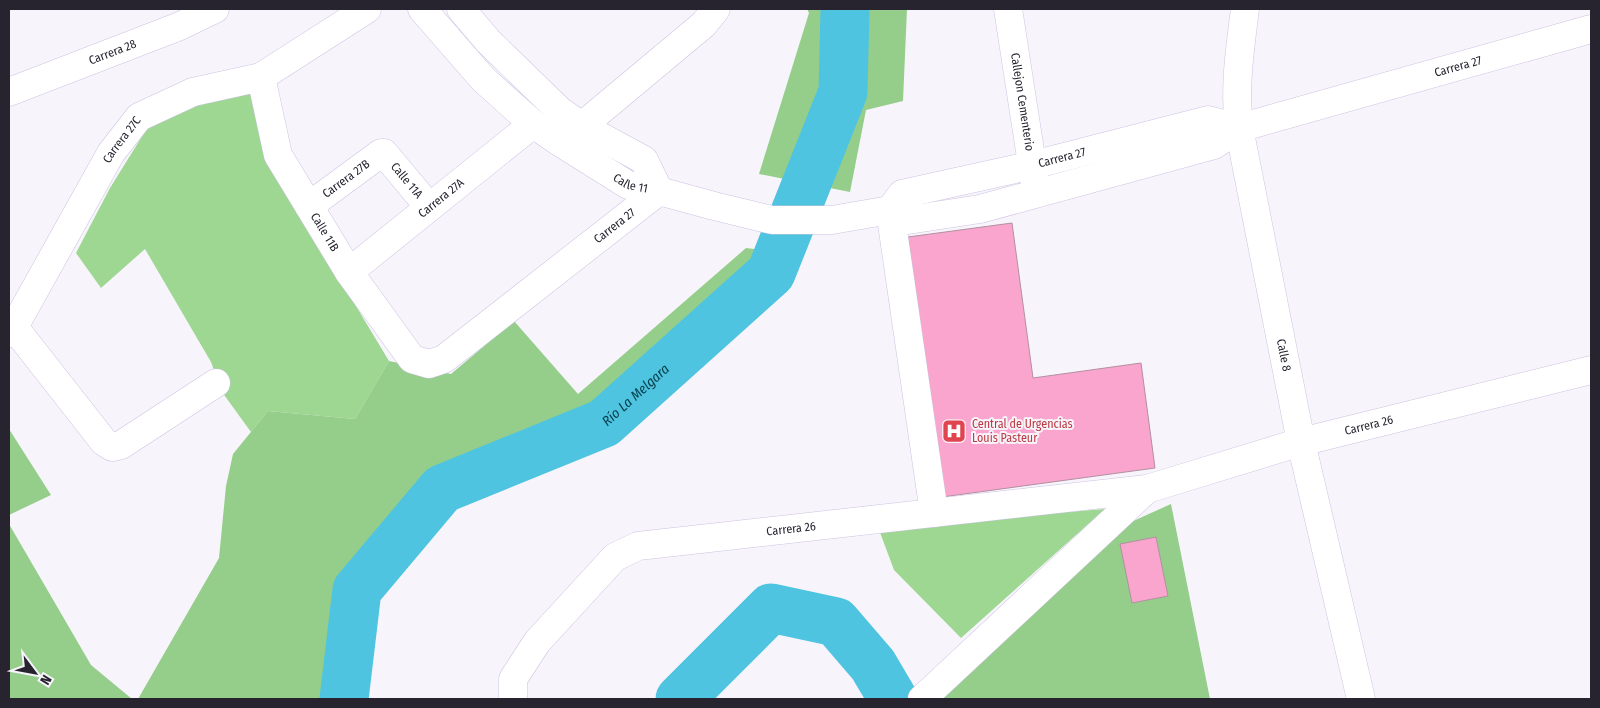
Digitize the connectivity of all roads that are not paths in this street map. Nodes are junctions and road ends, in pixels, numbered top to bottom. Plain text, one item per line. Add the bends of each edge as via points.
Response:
1 (215, 9) edge
2 (367, 9) edge
3 (422, 9) edge
4 (461, 9) edge
5 (716, 9) edge
6 (1008, 9) edge
7 (1244, 9) edge
8 (1591, 29) edge
9 (261, 76) junction
10 (9, 92) edge
11 (533, 124) junction
12 (582, 127) junction
13 (1239, 128) junction
14 (561, 143) junction
15 (384, 153) joint
16 (1032, 165) junction
17 (659, 191) junction
18 (1037, 194) junction
19 (309, 206) junction
20 (429, 207) junction
21 (890, 210) junction
22 (349, 272) junction
23 (11, 330) edge
24 (429, 364) joint
25 (1591, 370) edge
26 (216, 383) dead end
27 (1301, 442) junction
28 (1147, 489) junction
29 (934, 513) junction
30 (926, 696) edge
31 (513, 699) edge
32 (1361, 699) edge

1 - 10 street, Carrera 28 via 180,26
2 - 9 street, Carrera 27C
3 - 11 street, Calle 11 via 483,79
4 - 12 street, Calle 11 via 534,87
5 - 12 street via 704,24
6 - 16 street, Callejon Cementerio
7 - 13 street, Calle 8 via 1238,66
8 - 13 street, Carrera 27
9 - 19 street, Calle 11B via 278,155
9 - 23 street, Carrera 27C via 193,92 139,117 111,153
11 - 14 street, Calle 11
11 - 20 street, Carrera 27A
12 - 14 street
12 - 17 street, Calle 11 via 644,160
13 - 16 street, Carrera 27 via 1208,120
13 - 18 street, Carrera 27 via 1214,145
13 - 27 street, Calle 8
14 - 17 street, Calle 11 via 628,185
15 - 19 street, Carrera 27B
15 - 20 street, Calle 11A
16 - 18 street, Callejon Cementerio
16 - 21 street, Carrera 27 via 902,194
17 - 21 street via 772,220 832,220
17 - 24 street, Carrera 27 via 444,359
18 - 21 street, Carrera 27 via 980,209 908,220
19 - 22 street, Calle 11B
20 - 22 street, Carrera 27A
21 - 29 street
22 - 24 street, Calle 11B via 412,359
23 - 26 street via 112,448
25 - 27 street, Carrera 26
27 - 28 street, Carrera 26
27 - 32 street, Calle 8
28 - 29 street, Carrera 26
28 - 30 street, Carrera 26
29 - 31 street, Carrera 26 via 638,546 616,557 537,642 513,679

